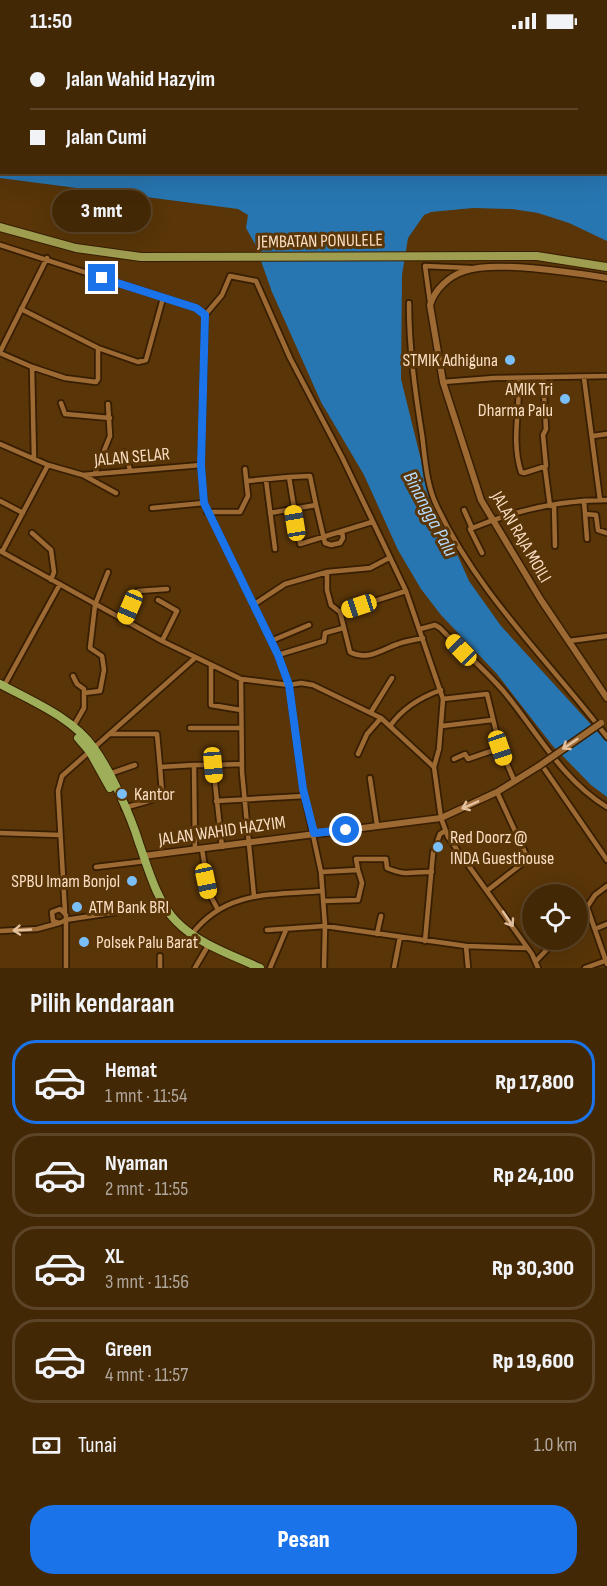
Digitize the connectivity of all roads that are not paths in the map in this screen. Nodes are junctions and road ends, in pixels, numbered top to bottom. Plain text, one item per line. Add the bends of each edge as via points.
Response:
1 (0, 227) edge
2 (0, 245) edge
3 (47, 258) junction
4 (607, 267) edge
5 (475, 268) junction
6 (607, 278) edge
7 (163, 298) junction
8 (409, 303) dead end
9 (430, 305) junction
10 (21, 309) junction
11 (205, 315) junction
12 (98, 348) junction
13 (0, 353) edge
14 (32, 367) junction
15 (607, 376) edge
16 (519, 378) junction
17 (543, 378) junction
18 (584, 378) junction
19 (443, 382) junction
20 (61, 403) dead end
21 (108, 404) dead end
22 (110, 418) junction
23 (607, 434) edge
24 (593, 436) junction
25 (0, 444) edge
26 (125, 452) dead end
27 (34, 459) junction
28 (48, 465) junction
29 (201, 465) junction
30 (545, 468) junction
31 (245, 469) dead end
32 (130, 470) junction
33 (95, 473) junction
34 (83, 475) junction
35 (289, 477) junction
36 (266, 480) junction
37 (247, 482) junction
38 (116, 493) dead end
39 (600, 500) junction
40 (607, 500) edge
41 (0, 501) edge
42 (584, 501) junction
43 (204, 503) junction
44 (316, 505) junction
45 (552, 506) junction
46 (152, 508) dead end
47 (293, 509) junction
48 (464, 510) dead end
49 (207, 512) junction
50 (23, 513) junction
51 (270, 513) junction
52 (585, 514) junction
53 (491, 520) junction
54 (372, 522) junction
55 (472, 528) junction
56 (342, 531) junction
57 (32, 533) dead end
58 (607, 533) edge
59 (323, 537) junction
60 (587, 539) dead end
61 (555, 546) dead end
62 (275, 549) dead end
63 (1, 552) edge
64 (482, 554) dead end
65 (389, 558) junction
66 (108, 572) dead end
67 (327, 572) junction
68 (51, 580) junction
69 (60, 584) junction
70 (167, 589) dead end
71 (406, 591) junction
72 (158, 600) dead end
73 (95, 605) junction
74 (253, 605) junction
75 (340, 612) junction
76 (125, 620) junction
77 (309, 625) dead end
78 (343, 628) junction
79 (420, 629) junction
80 (607, 636) edge
81 (423, 638) junction
82 (162, 641) junction
83 (271, 641) junction
84 (568, 642) junction
85 (278, 655) junction
86 (195, 658) junction
87 (212, 664) junction
88 (73, 676) dead end
89 (392, 678) dead end
90 (241, 679) junction
91 (289, 685) junction
92 (1, 686) edge
93 (441, 690) junction
94 (84, 693) junction
95 (607, 698) edge
96 (443, 699) junction
97 (241, 710) junction
98 (373, 713) junction
99 (381, 718) junction
100 (492, 720) junction
101 (604, 721) edge
102 (390, 726) junction
103 (442, 726) junction
104 (73, 727) junction
105 (190, 728) dead end
106 (241, 728) junction
107 (110, 734) junction
108 (607, 737) edge
109 (500, 748) junction
110 (92, 750) junction
111 (358, 754) dead end
112 (454, 759) dead end
113 (242, 764) junction
114 (135, 765) dead end
115 (194, 765) junction
116 (213, 765) junction
117 (540, 765) junction
118 (160, 767) junction
119 (434, 767) junction
120 (109, 774) junction
121 (370, 778) dead end
122 (514, 780) junction
123 (497, 792) junction
124 (304, 796) junction
125 (244, 798) junction
126 (216, 801) junction
127 (607, 807) edge
128 (124, 808) junction
129 (441, 818) junction
130 (377, 825) junction
131 (445, 831) junction
132 (0, 832) edge
133 (314, 833) junction
134 (60, 835) junction
135 (248, 842) junction
136 (222, 847) junction
137 (199, 849) junction
138 (143, 856) junction
139 (607, 860) edge
140 (96, 867) dead end
141 (358, 870) junction
142 (321, 872) junction
143 (432, 872) junction
144 (607, 886) edge
145 (488, 890) junction
146 (322, 891) junction
147 (65, 896) junction
148 (254, 896) junction
149 (323, 901) junction
150 (164, 905) junction
151 (588, 906) edge
152 (57, 908) junction
153 (217, 908) junction
154 (588, 910) edge
155 (381, 916) dead end
156 (51, 918) junction
157 (63, 919) junction
158 (607, 924) edge
159 (325, 926) junction
160 (43, 928) junction
161 (595, 929) junction
162 (267, 930) dead end
163 (286, 930) junction
164 (0, 931) edge
165 (192, 934) junction
166 (383, 935) junction
167 (400, 938) junction
168 (425, 940) junction
169 (522, 941) edge
170 (209, 944) junction
171 (466, 946) junction
172 (522, 948) edge
173 (528, 950) edge
174 (546, 950) edge
175 (160, 956) dead end
176 (536, 961) junction
177 (606, 961) edge
178 (66, 968) edge
179 (160, 968) edge
180 (195, 968) edge
181 (260, 968) edge
182 (270, 968) edge
183 (324, 968) edge
184 (394, 968) edge
185 (468, 968) edge
186 (538, 968) edge
187 (585, 968) edge

1 - 4 main road, JEMBATAN PONULELE via 76,248 141,257 537,256
2 - 3 street
3 - 7 street
3 - 10 street
5 - 6 street via 560,270
5 - 9 street via 448,280
5 - 9 street via 425,266
7 - 11 street via 196,308
7 - 12 street via 146,360 138,362
8 - 108 street via 412,372 428,480 435,502 474,569 546,666
9 - 19 street, JALAN RAJA MOILI
10 - 12 street
10 - 13 street
11 - 29 street
11 - 54 street via 222,295 231,276 256,281
12 - 14 street via 96,382 65,378
13 - 14 street
14 - 27 street
15 - 18 street
16 - 17 street
16 - 19 street
16 - 30 street via 520,408 514,435 521,472
17 - 18 street
17 - 30 street
18 - 24 street
19 - 53 street, JALAN RAJA MOILI via 474,481
20 - 22 street via 65,414
21 - 22 street
22 - 33 street via 108,442
23 - 24 street
24 - 39 street
25 - 27 street, JALAN SELAR
26 - 32 street
27 - 28 street, JALAN SELAR
28 - 34 street, JALAN SELAR
28 - 50 street
29 - 32 street, JALAN SELAR
29 - 43 street
30 - 45 street
31 - 37 street
32 - 33 street, JALAN SELAR
33 - 34 street, JALAN SELAR
34 - 38 street
35 - 36 street
35 - 44 street via 310,476
35 - 47 street
36 - 37 street
36 - 51 street
37 - 49 street via 247,498 240,512
39 - 40 street
39 - 42 street
41 - 50 street
42 - 45 street
42 - 52 street
43 - 46 street
43 - 49 street
44 - 47 street
44 - 59 street
45 - 53 street
45 - 61 street
47 - 51 street
47 - 59 street via 299,543
48 - 55 street
49 - 74 street
50 - 63 street
51 - 62 street
52 - 58 street via 596,515 598,530
52 - 60 street
53 - 55 street
53 - 84 street, JALAN RAJA MOILI
54 - 56 street
54 - 65 street
55 - 64 street
56 - 59 street
56 - 59 street via 339,544 329,545
57 - 68 street via 51,550
63 - 68 street
65 - 67 street via 370,568
65 - 71 street
66 - 73 street
67 - 74 street via 285,584
67 - 75 street via 331,605
68 - 69 street
69 - 73 street
69 - 92 street
70 - 76 street via 138,591
71 - 75 street
71 - 79 street
72 - 82 street via 177,611
73 - 76 street
73 - 94 street via 90,648 101,654 103,675 100,691
74 - 83 street
75 - 78 street
76 - 82 street
77 - 83 street
78 - 81 street via 354,654 385,651
78 - 85 street via 325,633 324,641
79 - 81 street
79 - 127 street via 437,625 505,693 557,760
80 - 84 street
81 - 93 street
82 - 86 street
83 - 85 street
84 - 95 street, JALAN RAJA MOILI
85 - 91 street
86 - 87 street
86 - 107 street
87 - 90 street
87 - 97 street via 210,705
88 - 94 street
89 - 98 street
90 - 91 street
90 - 97 street
91 - 98 street via 313,685
91 - 124 street
92 - 104 highway
92 - 110 highway via 63,725
93 - 96 street
93 - 102 street via 425,696
94 - 104 street via 84,708
96 - 100 street via 486,693
96 - 103 street
97 - 106 street
98 - 99 street
99 - 102 street
99 - 111 street via 366,734
100 - 103 street
100 - 109 street
101 -> 117 street, JALAN WAHID HAZYIM, bridge
102 - 119 street
103 - 119 street
104 - 110 highway
105 - 106 street
106 - 113 street
107 - 110 street
107 - 118 street via 157,734
109 - 112 street via 468,759 465,754
109 - 122 street
110 - 120 highway
110 - 134 street via 67,770 59,783
110 - 138 highway
113 - 116 street
113 - 125 street
114 - 120 street
115 - 116 street
115 - 118 street
115 - 137 street
116 - 126 street
117 - 122 street, JALAN WAHID HAZYIM
117 - 139 street
118 - 128 street via 159,798
119 - 129 street
120 - 128 highway
121 - 130 street
122 - 123 street, JALAN WAHID HAZYIM
123 -> 129 street, JALAN WAHID HAZYIM
123 - 145 street via 528,861
124 - 125 street
124 - 133 street
125 - 126 street
125 - 135 street
126 - 136 street
128 - 138 highway
129 - 130 street, JALAN WAHID HAZYIM
129 - 131 street
130 - 133 street, JALAN WAHID HAZYIM
131 - 143 street via 435,844
131 - 145 street
132 - 134 street
133 - 135 street, JALAN WAHID HAZYIM
133 - 142 street
134 - 147 street
135 - 136 street, JALAN WAHID HAZYIM
135 - 148 street
136 - 137 street, JALAN WAHID HAZYIM
137 - 138 street, JALAN WAHID HAZYIM
137 - 153 street via 209,893
138 - 140 street
138 - 150 highway
141 - 142 street
141 - 143 street via 356,860 365,858 386,859 387,868 393,873
141 - 149 street via 362,884 358,900
142 - 146 street
143 - 168 street
144 - 151 street
145 -> 169 street
146 - 148 street
146 - 149 street
147 - 152 street
147 - 157 street
148 - 153 street
149 - 159 street
150 - 157 street
150 - 165 highway
152 - 156 street
152 - 157 street
153 - 165 street
154 - 161 street
155 - 166 street
156 - 157 street
156 - 160 street
157 - 160 street
157 - 178 street
158 - 161 street
159 - 163 street
159 - 166 street
159 - 183 street
160 -> 164 street
161 - 177 street
162 - 163 street
163 - 182 street
165 - 170 highway
166 - 167 street
167 - 168 street
167 - 184 street
168 - 171 street
170 - 180 street
170 - 181 highway
171 - 172 street
171 - 185 street
173 - 176 street
174 - 176 street
175 - 179 street
176 - 186 street
177 - 187 street

